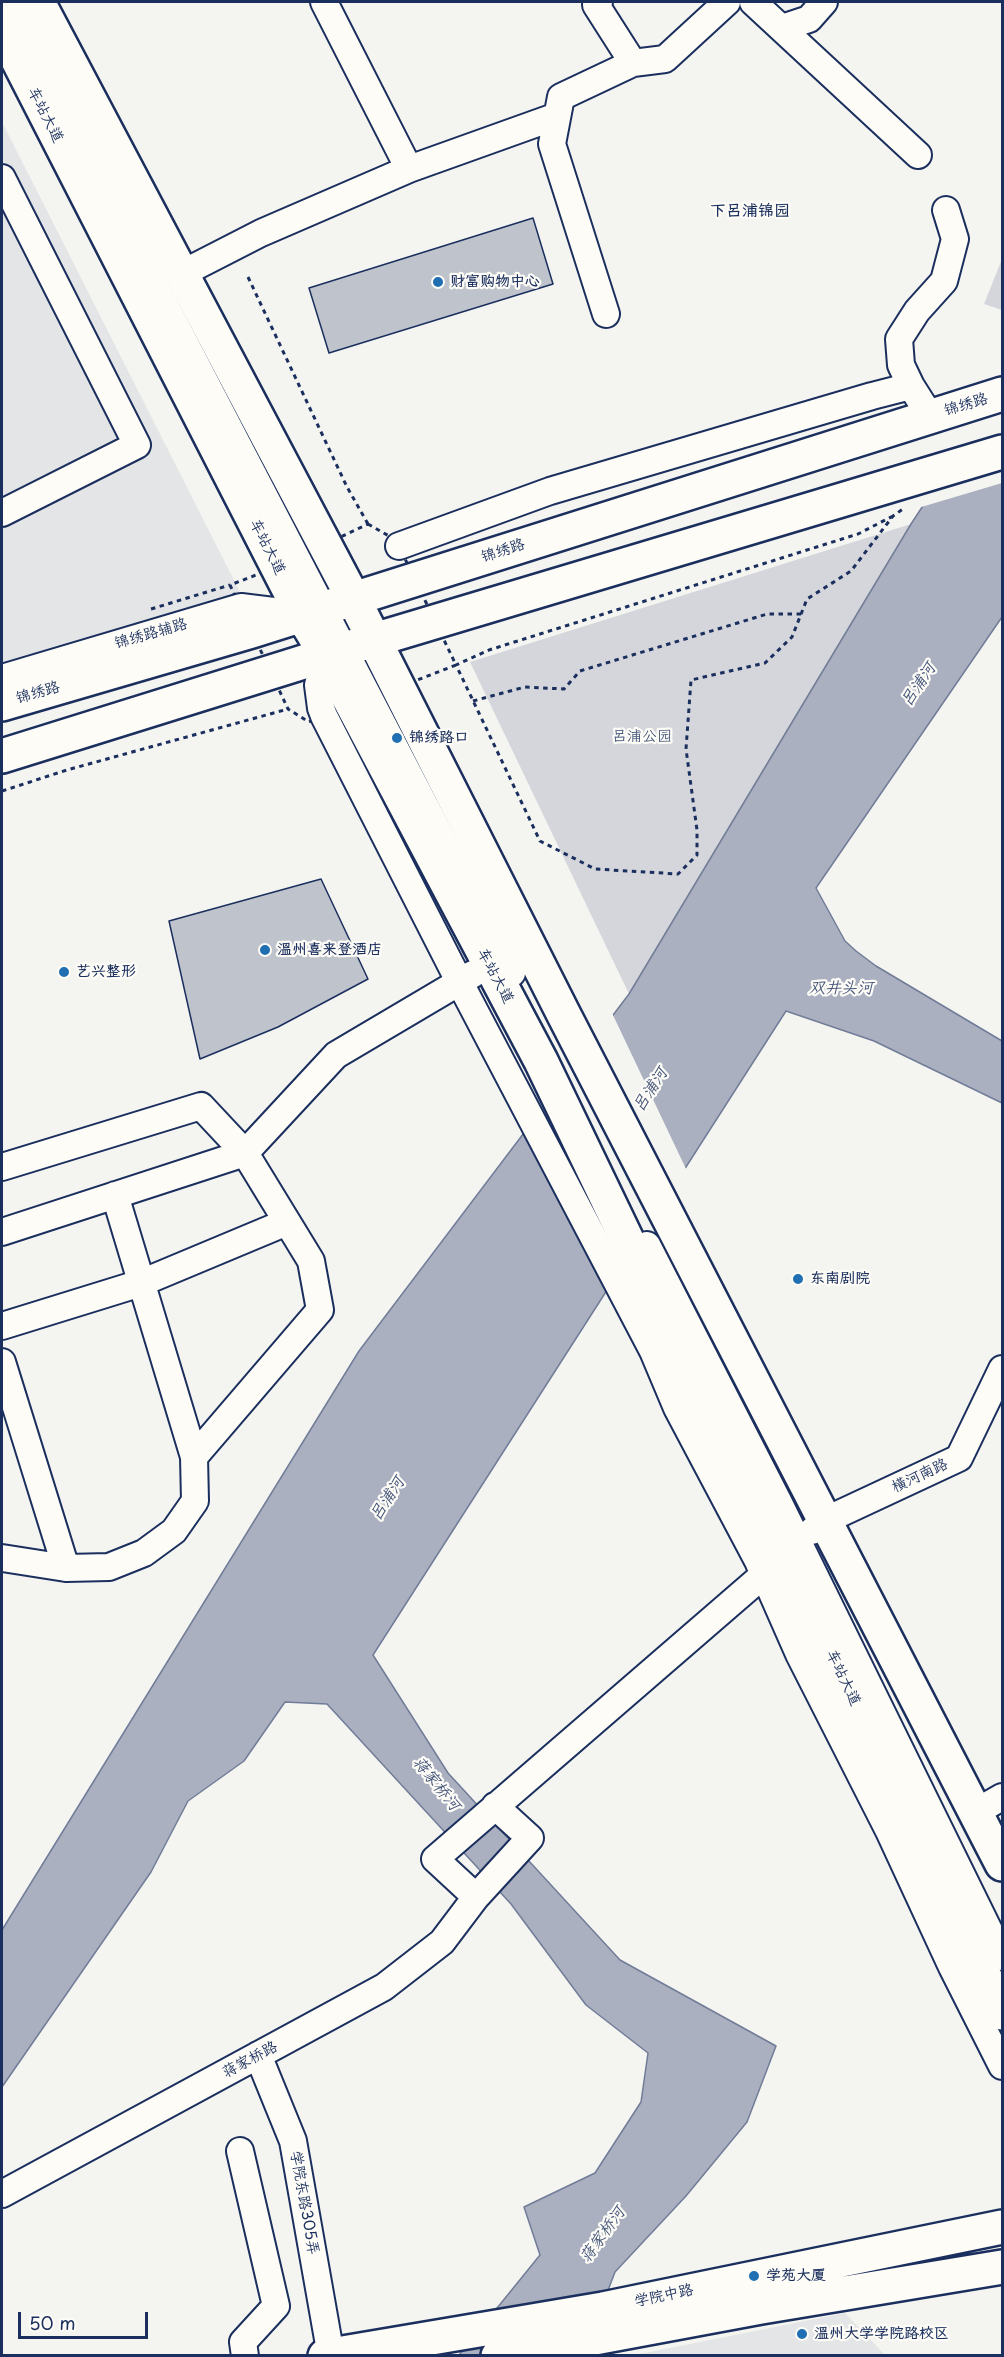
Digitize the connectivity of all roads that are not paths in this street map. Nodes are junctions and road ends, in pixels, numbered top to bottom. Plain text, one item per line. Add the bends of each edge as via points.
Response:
1 (8, 2) edge
2 (22, 2) edge
3 (38, 2) edge
4 (324, 2) edge
5 (727, 2) edge
6 (753, 2) edge
7 (824, 2) edge
8 (596, 3) edge
9 (782, 28) junction
10 (23, 42) edge
11 (633, 63) junction
12 (557, 116) junction
13 (918, 155) dead end
14 (409, 169) junction
15 (2, 178) edge
16 (946, 210) dead end
17 (181, 274) junction
18 (606, 314) dead end
19 (911, 387) junction
20 (1002, 394) edge
21 (943, 412) junction
22 (1002, 452) edge
23 (2, 513) edge
24 (399, 546) dead end
25 (328, 606) junction
26 (350, 648) junction
27 (2, 678) edge
28 (2, 704) edge
29 (2, 756) edge
30 (489, 964) junction
31 (459, 981) junction
32 (580, 1092) junction
33 (245, 1153) junction
34 (2, 1167) edge
35 (115, 1195) junction
36 (287, 1222) junction
37 (2, 1232) edge
38 (141, 1283) junction
39 (2, 1326) edge
40 (666, 1349) junction
41 (2, 1362) edge
42 (1002, 1369) edge
43 (194, 1457) junction
44 (795, 1546) junction
45 (2, 1558) edge
46 (66, 1568) junction
47 (989, 1804) edge
48 (495, 1806) junction
49 (1002, 1864) edge
50 (476, 1897) junction
51 (1002, 1920) edge
52 (1002, 1957) edge
53 (1002, 2013) edge
54 (258, 2055) junction
55 (1002, 2066) edge
56 (240, 2151) dead end
57 (2, 2194) edge
58 (1002, 2227) edge
59 (1002, 2267) edge
60 (603, 2335) edge
61 (245, 2355) edge
62 (329, 2355) edge
63 (498, 2355) edge

1 - 10 street
2 - 10 street
3 - 10 main road, 车站大道
4 - 14 street
5 - 11 street via 665,59
6 - 9 street
7 - 9 street via 809,19
8 - 11 street
9 - 13 street
10 - 17 main road, 车站大道
10 - 25 main road, 车站大道
11 - 12 street via 561,97
12 - 14 street
12 - 18 street via 552,144
14 - 17 street via 261,233
15 - 23 street via 137,445
16 - 19 street via 955,239 944,281 899,339 901,365
17 - 25 main road, 车站大道
19 - 21 street
19 - 24 street via 550,491
20 - 21 main road, 锦绣路
21 - 25 main road, 锦绣路
22 - 26 main road
25 - 26 main road, 车站大道
25 - 26 main road, 车站大道
25 - 27 street, 锦绣路辅路 via 241,607
25 - 28 main road, 锦绣路
26 - 29 main road
26 - 30 main road, 车站大道
26 - 31 street via 318,685 321,708
26 - 32 street via 494,937
26 - 44 main road, 车站大道 via 564,1015 724,1326
30 - 31 street
30 - 40 main road, 车站大道 via 541,1061
31 - 33 street via 336,1054
31 - 40 street via 510,1080
32 - 44 street via 615,1183
32 - 44 street via 644,1205
33 - 34 street via 201,1106
33 - 35 street
33 - 36 street
35 - 37 street
35 - 38 street
36 - 38 street
36 - 43 street via 311,1261 320,1310
38 - 39 street
38 - 43 street
40 - 44 main road, 车站大道
41 - 46 street
42 - 44 street, 横河南路 via 959,1458
43 - 46 street via 195,1501 174,1531 144,1553 109,1567
44 - 47 main road, 车站大道
44 - 48 street, 横河南路
44 - 51 street
44 - 52 street
44 - 53 main road, 车站大道 via 875,1744
44 - 55 street via 799,1653
45 - 46 street
47 - 49 main road, 车站大道
48 - 50 street, 蒋家桥路 via 530,1838
48 - 50 street, 横河南路 via 435,1859
50 - 54 street, 蒋家桥路 via 442,1942 384,1987
54 - 57 street, 蒋家桥路
54 - 62 street, 学院东路305弄 via 293,2141
56 - 61 street via 276,2306 243,2342
58 - 60 main road, 学院中路
59 - 60 main road, 学院中路
60 - 62 main road, 学院中路 via 418,2340
60 - 63 main road, 学院中路

